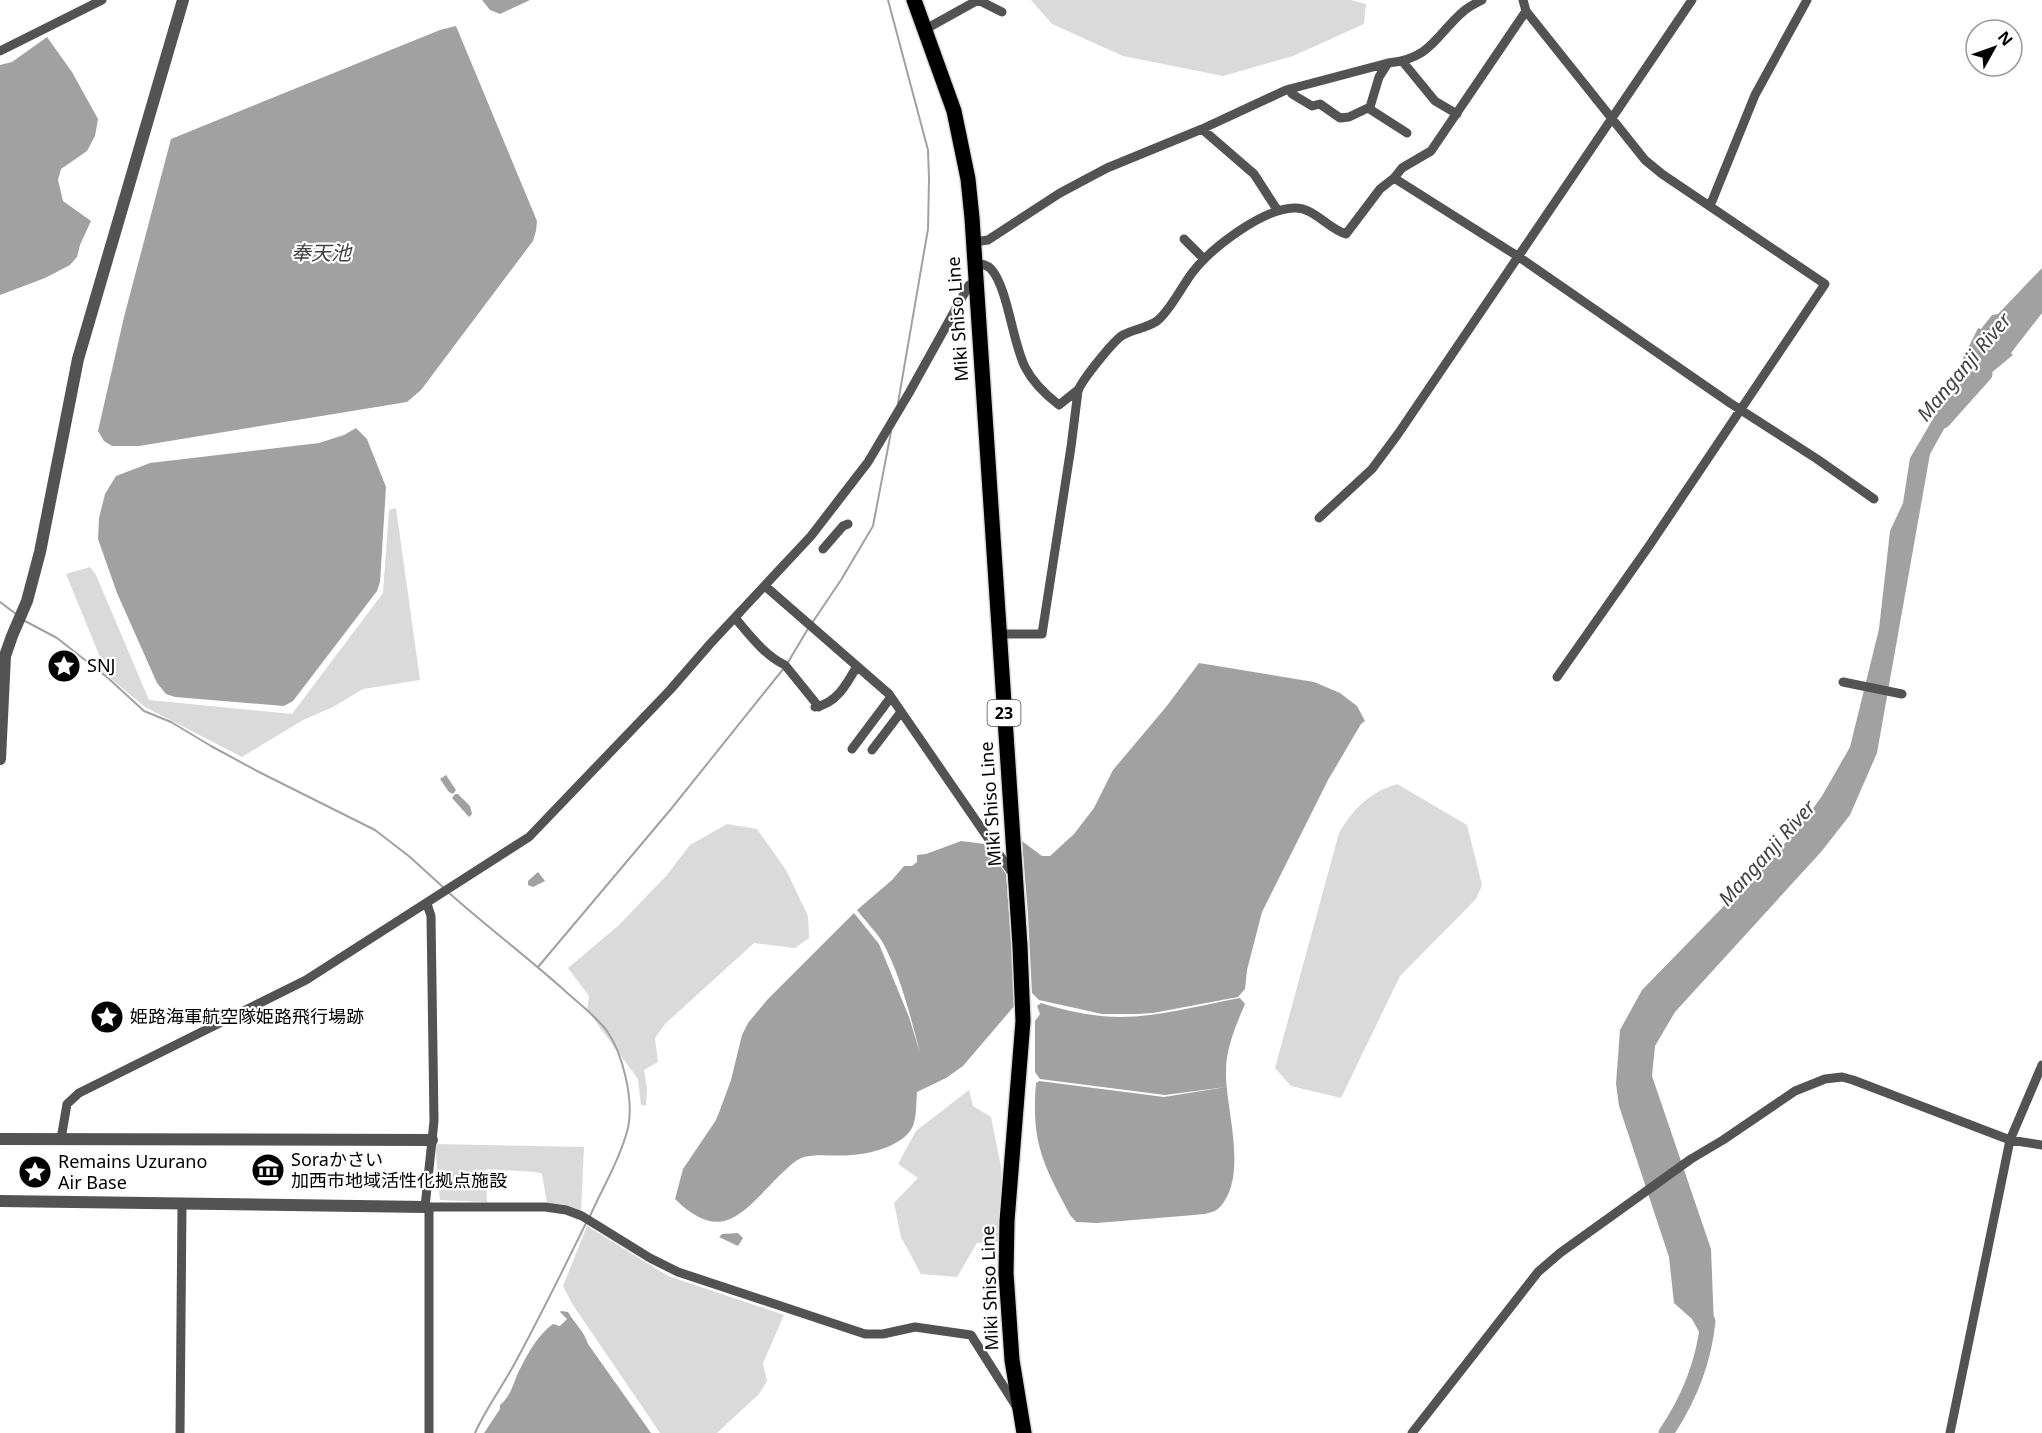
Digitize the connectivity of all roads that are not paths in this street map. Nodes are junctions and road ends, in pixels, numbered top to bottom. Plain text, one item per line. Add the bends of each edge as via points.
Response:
1 (102, 0) edge
2 (183, 0) edge
3 (914, 0) edge
4 (1482, 0) edge
5 (1523, 0) edge
6 (1692, 0) edge
7 (1807, 0) edge
8 (1526, 11) junction
9 (1002, 12) dead end
10 (924, 30) junction
11 (0, 51) edge
12 (1402, 62) junction
13 (1388, 63) junction
14 (1289, 89) junction
15 (1368, 108) junction
16 (1457, 114) junction
17 (1611, 118) junction
18 (1202, 129) junction
19 (1407, 133) dead end
20 (1394, 178) junction
21 (1710, 206) junction
22 (1278, 211) junction
23 (1184, 239) dead end
24 (973, 242) junction
25 (1519, 257) junction
26 (1204, 260) junction
27 (974, 262) junction
28 (975, 283) junction
29 (1079, 389) junction
30 (1739, 409) junction
31 (1874, 499) dead end
32 (828, 513) junction
33 (1319, 518) dead end
34 (811, 536) junction
35 (765, 586) junction
36 (735, 618) junction
37 (999, 634) junction
38 (857, 666) junction
39 (1557, 677) dead end
40 (1847, 683) dead end
41 (1902, 694) dead end
42 (891, 697) junction
43 (901, 712) junction
44 (852, 749) dead end
45 (872, 750) dead end
46 (0, 759) edge
47 (1015, 874) junction
48 (427, 904) junction
49 (2042, 1065) edge
50 (0, 1139) edge
51 (61, 1139) junction
52 (432, 1140) junction
53 (2010, 1140) junction
54 (2042, 1145) edge
55 (0, 1201) edge
56 (182, 1205) junction
57 (427, 1207) junction
58 (1021, 1411) junction
59 (180, 1433) edge
60 (429, 1433) edge
61 (1024, 1433) edge
62 (1412, 1433) edge
63 (1950, 1433) edge

1 - 11 street
2 - 46 street via 78,359 40,552 5,656
3 - 10 main road, Miki Shiso Line / 23
4 - 12 street via 1465,10 1430,48
5 - 8 street
6 - 17 street
7 - 21 street via 1755,95
8 - 16 street
8 - 17 street
9 - 10 street via 978,0
10 - 24 main road, Miki Shiso Line / 23 via 954,111 963,148
12 - 13 street
12 - 16 street via 1435,101
13 - 14 street
13 - 15 street
14 - 15 street via 1312,106 1320,104 1340,118
14 - 18 street
15 - 19 street
16 - 20 street via 1431,151 1402,168
17 - 21 street via 1645,159
17 - 25 street
18 - 22 street via 1254,174
18 - 24 street via 1107,168 988,240
20 - 22 street via 1380,189 1346,234 1304,209
20 - 25 street
21 - 30 street via 1825,284
22 - 26 street via 1242,230
23 - 26 street
24 - 27 main road, Miki Shiso Line / 23
25 - 30 street
25 - 33 street via 1372,469
26 - 29 street via 1158,320 1121,336
27 - 28 main road, Miki Shiso Line / 23
27 - 29 street via 984,264 995,276 1025,366 1036,382 1059,405
28 - 32 street via 969,285 868,462
28 - 37 main road, Miki Shiso Line / 23
29 - 37 street via 1042,634
30 - 31 street
30 - 39 street
32 - 34 street
32 - 34 street via 845,525 826,552
34 - 35 street
35 - 36 street
35 - 38 street
36 - 38 street via 760,646 785,665 816,707 828,705
36 - 48 street via 529,837
37 - 47 main road, Miki Shiso Line / 23
38 - 42 street
40 - 41 street
42 - 43 street
42 - 44 street
43 - 45 street
43 - 47 street
47 - 58 main road, Miki Shiso Line / 23 via 1023,1021 1006,1273 1009,1332
48 - 51 street via 306,980 79,1093 67,1104
48 - 52 street via 432,959
49 - 53 street
50 - 51 street
51 - 52 street
52 - 57 street
53 - 54 street
53 - 62 street via 1842,1077 1819,1080 1795,1091 1560,1252 1538,1272
53 - 63 street
55 - 56 street
56 - 57 street
56 - 59 street
57 - 58 street via 566,1210 678,1272 865,1334 915,1327 971,1335
57 - 60 street
58 - 61 main road, Miki Shiso Line / 23

